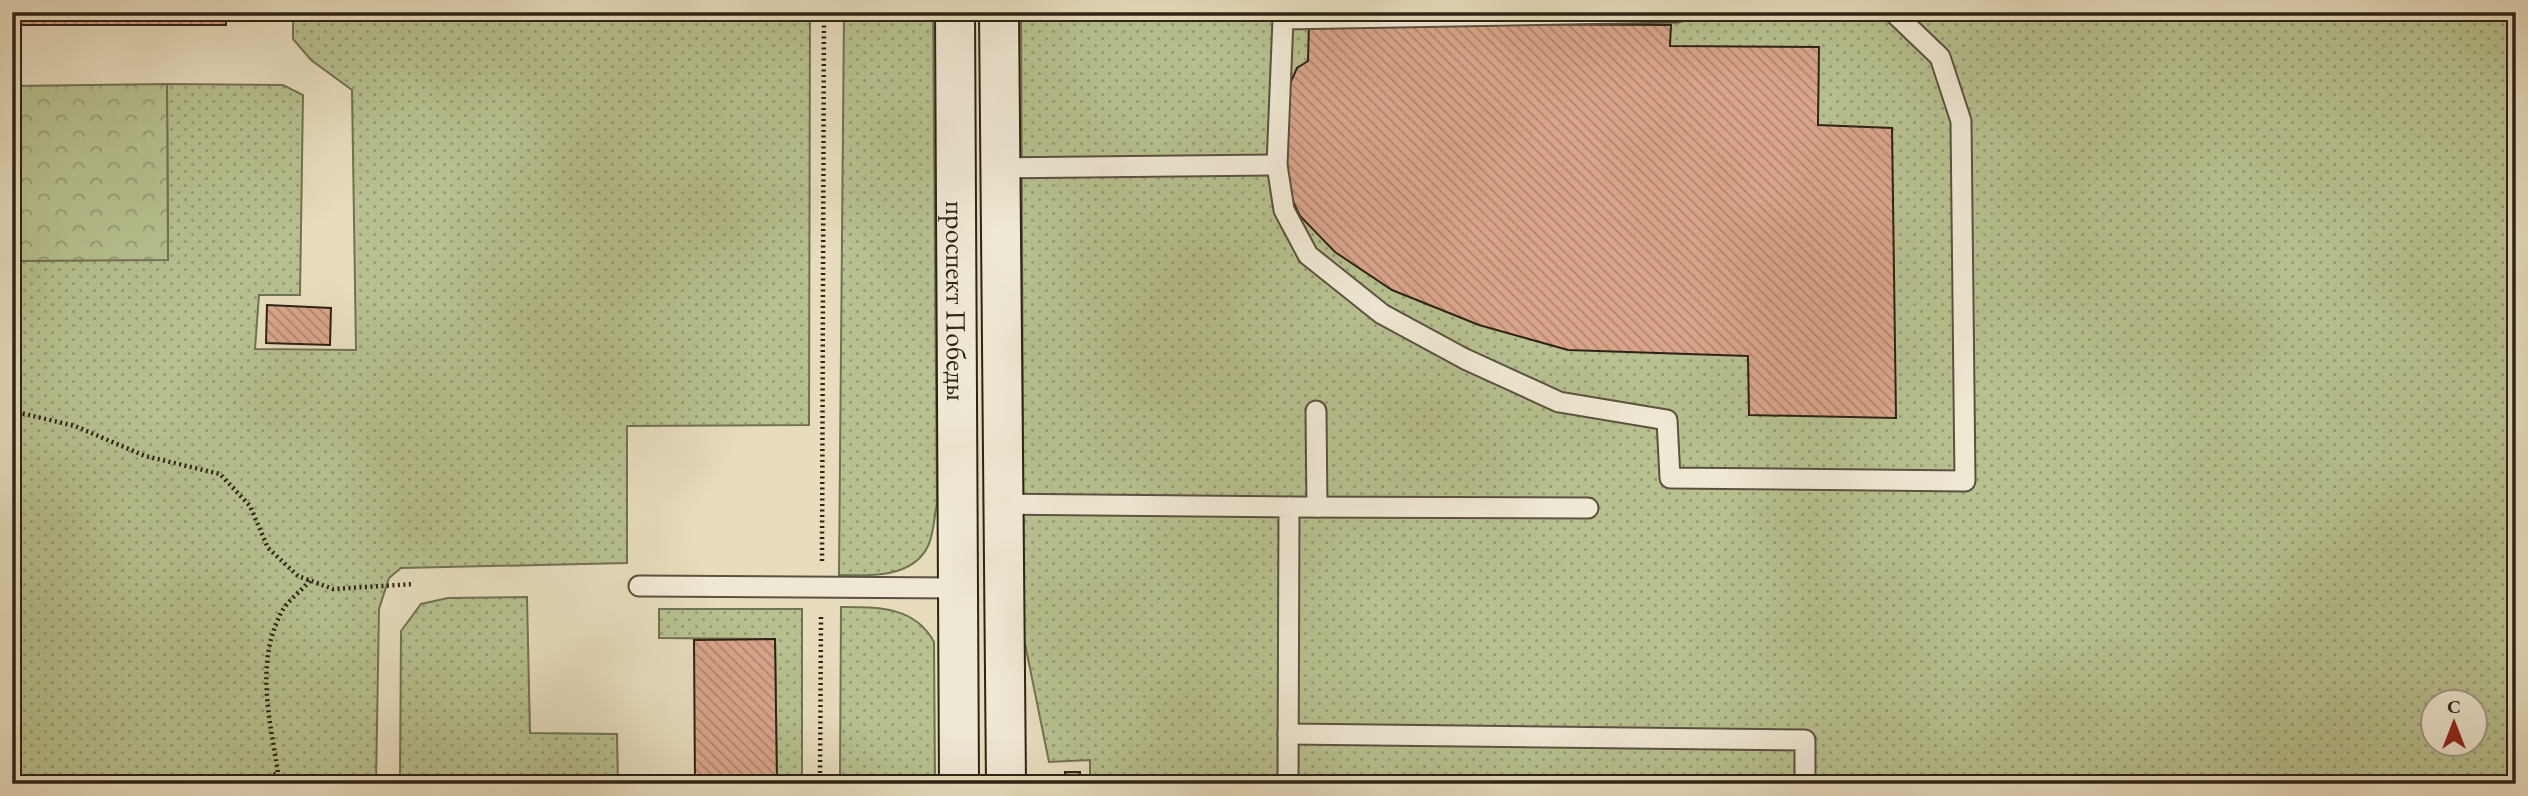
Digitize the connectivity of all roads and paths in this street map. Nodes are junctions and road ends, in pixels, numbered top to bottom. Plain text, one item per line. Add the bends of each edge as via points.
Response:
1 (824, 12) edge
2 (954, 12) edge
3 (999, 12) edge
4 (1677, 12) edge
5 (1893, 12) edge
6 (1277, 164) junction
7 (1000, 167) junction
8 (12, 411) edge
9 (1316, 411) dead end
10 (1003, 505) junction
11 (1289, 507) junction
12 (1317, 507) junction
13 (1588, 508) dead end
14 (310, 581) junction
15 (414, 584) dead end
16 (639, 586) dead end
17 (821, 587) junction
18 (1004, 587) junction
19 (957, 588) junction
20 (1289, 734) junction
21 (248, 784) edge
22 (820, 784) edge
23 (959, 784) edge
24 (1006, 784) edge
25 (1288, 784) edge
26 (1805, 784) edge

1 - 17 path
2 - 19 main road, проспект Победы
3 - 7 main road, проспект Победы
4 - 6 lane via 1283,19
5 - 6 lane via 1940,57 1961,121 1965,481 1670,478 1667,420 1559,402 1382,314 1339,281 1308,255 1284,210
6 - 7 lane
7 - 10 main road, проспект Победы
8 - 14 path via 75,426 145,456 219,474 250,506 268,548
9 - 12 lane
10 - 11 lane
10 - 18 main road, проспект Победы
11 - 12 lane
11 - 20 lane
12 - 13 lane
14 - 15 path via 332,589
14 - 21 path via 282,612 268,650 265,690 278,773
16 - 17 lane
17 - 19 lane
17 - 22 path
18 - 19 main road
18 - 24 main road, проспект Победы
19 - 23 main road, проспект Победы
20 - 25 lane
20 - 26 lane via 1805,740

